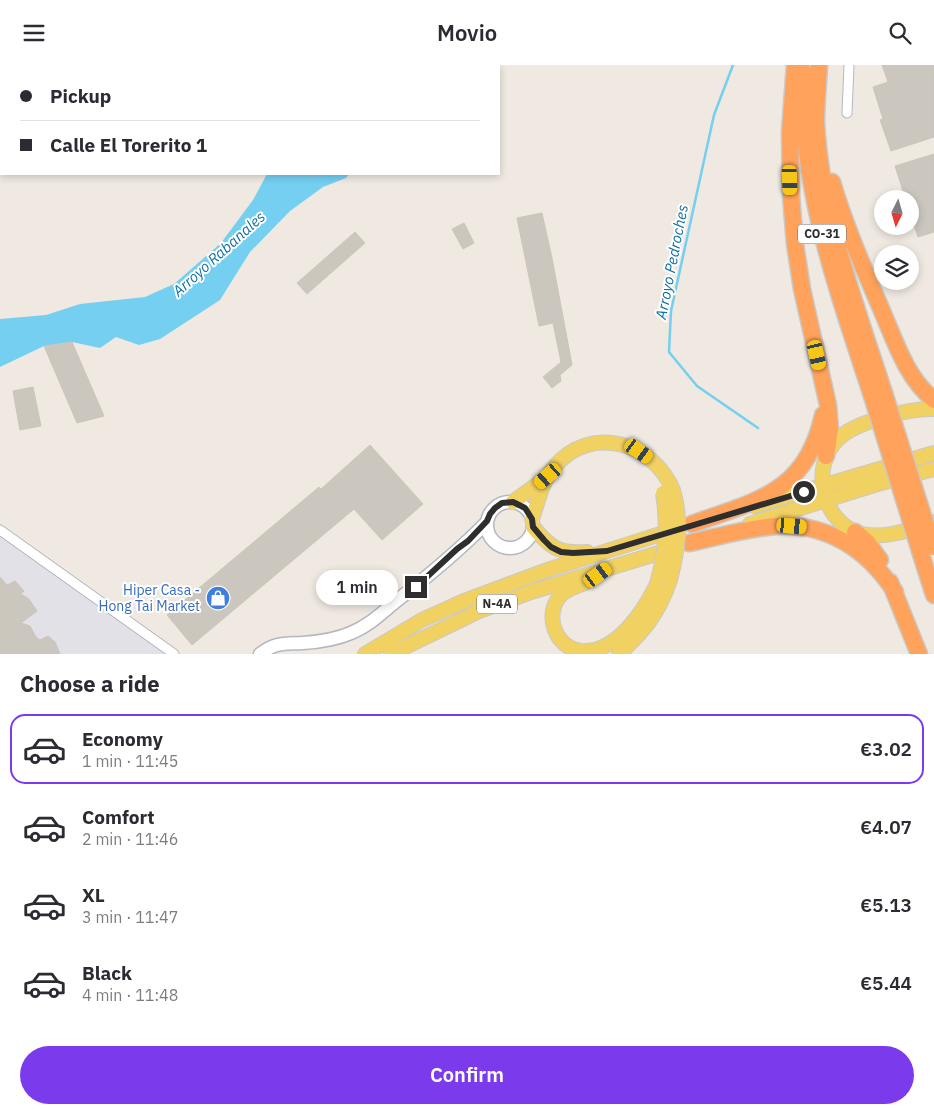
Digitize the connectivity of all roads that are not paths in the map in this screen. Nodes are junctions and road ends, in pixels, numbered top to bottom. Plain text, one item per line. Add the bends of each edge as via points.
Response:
1 (795, 65) edge
2 (804, 65) edge
3 (818, 65) edge
4 (849, 65) edge
5 (818, 91) junction
6 (847, 113) dead end
7 (903, 357) junction
8 (934, 387) edge
9 (826, 393) junction
10 (878, 394) junction
11 (934, 400) edge
12 (934, 409) edge
13 (934, 453) edge
14 (826, 456) junction
15 (934, 469) edge
16 (548, 476) junction
17 (822, 487) junction
18 (827, 501) junction
19 (513, 502) junction
20 (771, 518) junction
21 (487, 521) junction
22 (934, 522) edge
23 (533, 523) junction
24 (692, 524) junction
25 (850, 528) junction
26 (0, 531) edge
27 (491, 539) junction
28 (468, 541) junction
29 (689, 543) junction
30 (929, 549) edge
31 (607, 551) junction
32 (608, 567) junction
33 (663, 582) junction
34 (895, 592) junction
35 (934, 595) edge
36 (174, 654) edge
37 (260, 654) edge
38 (365, 654) edge
39 (391, 654) edge
40 (619, 654) edge
41 (919, 654) edge

1 - 9 highway via 790,148 793,228 804,297
2 - 10 highway, CO-31 via 806,139 817,215 832,269
3 - 5 highway, CO-31
4 - 6 street
5 - 7 highway via 826,157 836,195 853,243
5 - 10 highway, CO-31 via 818,140 830,217
7 - 8 highway
7 - 11 highway via 916,381
9 - 14 highway via 830,425
9 - 24 highway via 816,441 804,464 790,479 760,499
10 - 30 highway, CO-31, bridge
12 - 14 main road via 906,411 852,429 838,439
13 - 17 main road
14 - 17 main road
15 - 18 main road
16 - 19 main road
16 - 23 main road
16 - 33 main road, bridge via 565,457 594,443 619,443 639,451 652,461 668,491
17 - 18 main road
17 - 24 main road, N-4A
18 - 20 main road, N-4A
18 - 25 main road via 831,510
19 - 21 street via 502,503 495,508
19 - 23 street via 525,508
20 - 25 main road via 814,514
20 - 29 main road, N-4A
21 - 27 street
21 - 28 street
22 - 25 main road via 884,535 869,535
23 - 27 street via 528,540 516,548 502,547
23 - 31 main road via 551,547 561,552
24 - 31 main road, N-4A
25 - 34 highway via 876,554
26 - 36 street
27 - 28 street
28 - 37 street via 371,623 329,639 274,645
29 - 32 main road, N-4A
29 - 34 highway via 776,526 817,530 862,553 882,572
30 - 35 highway, CO-31
31 - 38 main road, N-4A via 464,601
32 - 33 main road via 562,595 554,607 553,627 559,639 573,649 600,648 620,635
32 - 39 main road, N-4A via 479,611
33 - 40 main road via 661,603 652,619
34 - 41 highway

